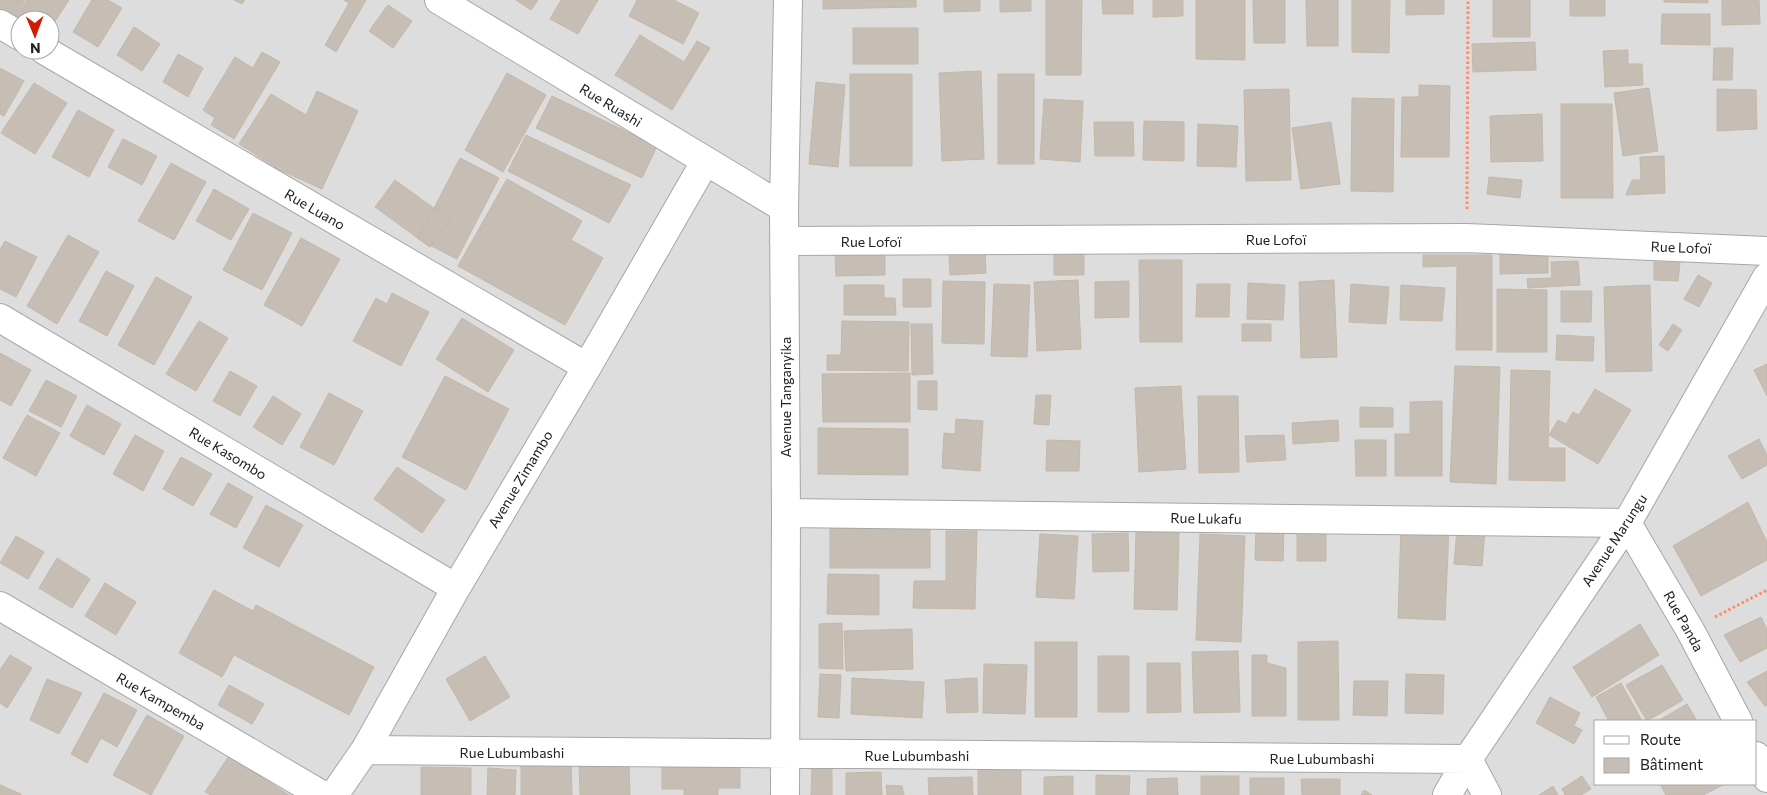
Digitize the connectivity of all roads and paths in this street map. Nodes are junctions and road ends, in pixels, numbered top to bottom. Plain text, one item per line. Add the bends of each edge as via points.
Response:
1 (440, 0) edge
2 (788, 0) edge
3 (1468, 0) edge
4 (60, 59) edge
5 (705, 162) junction
6 (784, 208) junction
7 (1466, 238) junction
8 (784, 241) junction
9 (1767, 251) edge
10 (1767, 276) edge
11 (0, 318) edge
12 (587, 367) junction
13 (786, 512) junction
14 (1627, 524) junction
15 (456, 588) junction
16 (1767, 590) edge
17 (0, 606) edge
18 (1690, 630) junction
19 (1737, 720) edge
20 (365, 750) junction
21 (785, 754) junction
22 (1757, 758) edge
23 (1468, 759) junction
24 (1767, 778) edge
25 (322, 795) edge
26 (334, 795) edge
27 (784, 795) edge
28 (1447, 795) edge
29 (1487, 795) edge

1 - 5 street, Rue Ruashi
2 - 6 street, Avenue Tanganyika
3 - 7 path
4 - 12 street, Rue Luano
5 - 6 street, Rue Ruashi
5 - 12 street, Avenue Zimambo
6 - 8 street, Avenue Tanganyika
7 - 8 street, Rue Lofoï
7 - 9 street, Rue Lofoï
8 - 13 street, Avenue Tanganyika
10 - 14 street, Avenue Marungu
11 - 15 street, Rue Kasombo
12 - 15 street, Avenue Zimambo
13 - 14 street, Rue Lukafu
13 - 21 street, Avenue Tanganyika
14 - 18 street, Rue Panda
14 - 23 street, Avenue Marungu
15 - 20 street, Avenue Zimambo
16 - 18 path
17 - 25 street, Rue Kampemba
18 - 19 street, Rue Panda
20 - 21 street, Rue Lubumbashi
20 - 26 street, Avenue Zimambo
21 - 23 street, Rue Lubumbashi
21 - 27 street, Avenue Tanganyika
22 - 24 street
23 - 28 street, Avenue Marungu
23 - 29 street

